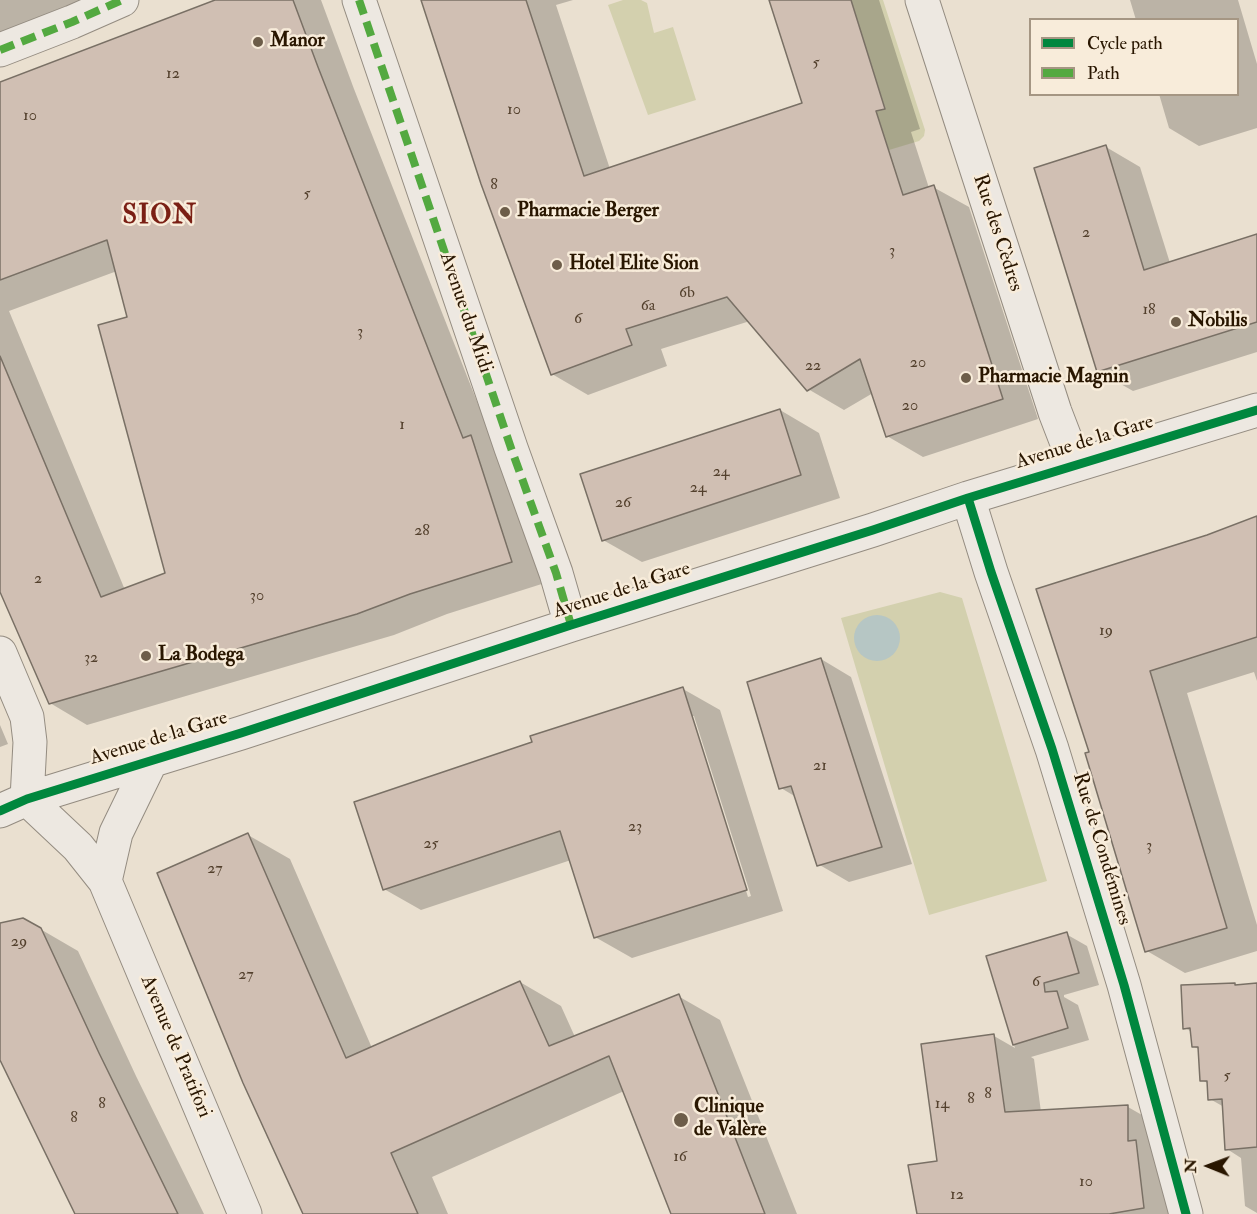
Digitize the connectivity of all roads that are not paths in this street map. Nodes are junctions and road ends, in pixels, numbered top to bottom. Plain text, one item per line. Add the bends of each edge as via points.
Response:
1 (122, 0) edge
2 (359, 0) edge
3 (922, 0) edge
4 (0, 50) edge
5 (1257, 410) edge
6 (1075, 464) junction
7 (968, 498) junction
8 (572, 625) junction
9 (0, 653) edge
10 (151, 761) junction
11 (14, 805) edge
12 (105, 881) junction
13 (245, 1214) edge
14 (1186, 1214) edge

1 - 4 street
2 - 8 street, Avenue du Midi
3 - 6 street, Rue des Cèdres
5 - 6 street, Avenue de la Gare
6 - 7 street, Avenue de la Gare
7 - 8 street, Avenue de la Gare
7 - 14 street, Rue de Condémines via 1052,749 1124,985
8 - 10 street, Avenue de la Gare
9 - 11 street via 27,717 30,742
10 - 11 street, Avenue de la Gare
10 - 12 street via 116,833
11 - 12 street, Avenue de Pratifori via 78,847
12 - 13 street, Avenue de Pratifori

